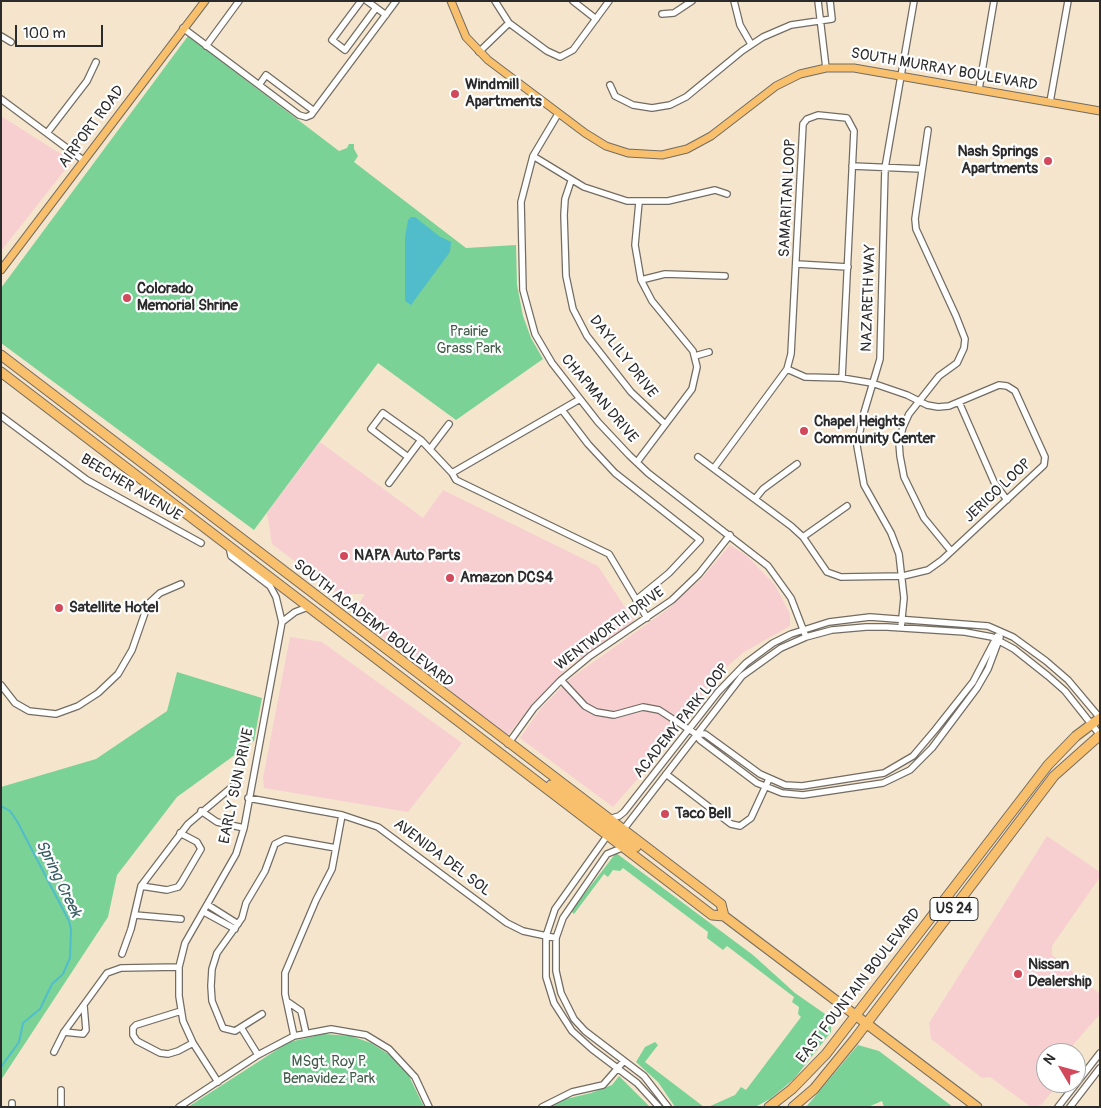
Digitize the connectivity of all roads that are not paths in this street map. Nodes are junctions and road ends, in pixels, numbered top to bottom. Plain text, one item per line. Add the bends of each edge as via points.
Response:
1 (205, 1) edge
2 (239, 1) edge
3 (361, 1) edge
4 (366, 1) edge
5 (396, 1) edge
6 (451, 1) edge
7 (495, 1) edge
8 (573, 1) edge
9 (609, 1) edge
10 (692, 1) edge
11 (734, 1) edge
12 (818, 1) edge
13 (830, 1) edge
14 (914, 1) edge
15 (994, 1) edge
16 (1068, 1) edge
17 (376, 8) junction
18 (662, 14) dead end
19 (386, 15) junction
20 (596, 19) junction
21 (820, 21) junction
22 (509, 23) junction
23 (183, 28) junction
24 (1, 36) edge
25 (11, 42) dead end
26 (751, 44) junction
27 (206, 46) junction
28 (479, 52) junction
29 (96, 62) dead end
30 (826, 68) junction
31 (901, 76) junction
32 (259, 85) junction
33 (610, 85) dead end
34 (979, 90) junction
35 (1, 99) edge
36 (1050, 102) junction
37 (314, 111) junction
38 (1100, 111) edge
39 (558, 114) junction
40 (928, 130) dead end
41 (47, 133) junction
42 (533, 156) junction
43 (84, 160) junction
44 (852, 166) junction
45 (885, 168) junction
46 (922, 169) junction
47 (571, 181) junction
48 (727, 194) dead end
49 (639, 202) junction
50 (797, 264) junction
51 (848, 267) junction
52 (1, 270) edge
53 (725, 276) dead end
54 (641, 280) junction
55 (709, 352) dead end
56 (1, 356) edge
57 (695, 356) junction
58 (788, 369) junction
59 (1, 372) edge
60 (842, 378) junction
61 (872, 383) junction
62 (580, 399) junction
63 (918, 401) junction
64 (959, 402) junction
65 (562, 410) junction
66 (1, 416) edge
67 (449, 424) dead end
68 (665, 424) junction
69 (421, 440) junction
70 (430, 449) junction
71 (408, 457) junction
72 (698, 457) dead end
73 (637, 462) junction
74 (796, 464) dead end
75 (714, 468) junction
76 (452, 473) junction
77 (389, 483) dead end
78 (755, 499) junction
79 (1007, 500) junction
80 (847, 506) dead end
81 (730, 535) junction
82 (803, 538) junction
83 (201, 543) dead end
84 (229, 545) junction
85 (951, 551) junction
86 (902, 576) junction
87 (181, 584) dead end
88 (636, 600) junction
89 (308, 608) junction
90 (647, 618) junction
91 (902, 619) junction
92 (282, 622) junction
93 (803, 628) junction
94 (901, 628) junction
95 (1000, 631) junction
96 (806, 637) junction
97 (998, 639) junction
98 (561, 680) junction
99 (1, 685) edge
100 (1100, 718) edge
101 (1091, 724) junction
102 (690, 730) junction
103 (696, 734) junction
104 (1100, 735) edge
105 (508, 744) junction
106 (513, 763) junction
107 (666, 774) junction
108 (769, 779) junction
109 (233, 786) dead end
110 (766, 787) junction
111 (248, 798) junction
112 (201, 811) junction
113 (342, 815) junction
114 (607, 819) junction
115 (244, 828) junction
116 (623, 830) junction
117 (180, 833) junction
118 (608, 836) junction
119 (624, 847) junction
120 (336, 848) junction
121 (688, 880) junction
122 (141, 886) junction
123 (208, 905) junction
124 (204, 912) junction
125 (135, 915) junction
126 (724, 916) junction
127 (181, 919) dead end
128 (237, 927) junction
129 (546, 936) junction
130 (556, 938) junction
131 (122, 954) dead end
132 (179, 967) junction
133 (288, 1002) junction
134 (84, 1006) junction
135 (181, 1011) junction
136 (262, 1014) dead end
137 (855, 1014) junction
138 (867, 1023) junction
139 (242, 1029) junction
140 (64, 1032) junction
141 (306, 1033) junction
142 (294, 1036) junction
143 (193, 1043) junction
144 (54, 1052) dead end
145 (1100, 1052) edge
146 (258, 1055) junction
147 (624, 1062) junction
148 (1100, 1068) edge
149 (619, 1069) junction
150 (218, 1082) junction
151 (60, 1090) dead end
152 (976, 1106) edge
153 (60, 1107) edge
154 (179, 1107) edge
155 (430, 1107) edge
156 (542, 1107) edge
157 (659, 1107) edge
158 (668, 1107) edge
159 (769, 1107) edge
160 (793, 1107) edge
161 (1058, 1107) edge
162 (1070, 1107) edge

1 - 23 main road, AIRPORT ROAD
2 - 27 street
3 - 17 street via 332,40 345,50
4 - 17 street
5 - 19 street
6 - 28 main road, SOUTH MURRAY BOULEVARD via 462,30
7 - 22 street
8 - 20 street
9 - 20 street
10 - 18 street via 674,13
11 - 26 street via 740,25
12 - 21 street
13 - 21 street via 832,19
14 - 31 street, NAZARETH WAY
15 - 34 street
16 - 36 street
17 - 19 street
19 - 37 street
20 - 22 street via 572,50 560,56 547,51
21 - 26 street via 783,28
21 - 30 street
22 - 28 street
23 - 27 street
23 - 43 main road, AIRPORT ROAD
24 - 25 street
26 - 33 street via 686,97 670,105 652,108 633,105 615,96
27 - 32 street
28 - 39 main road, SOUTH MURRAY BOULEVARD
29 - 41 street via 87,80
30 - 31 main road, SOUTH MURRAY BOULEVARD via 854,68
30 - 39 main road, SOUTH MURRAY BOULEVARD via 784,81 711,136 687,149 662,155 638,155 611,148
31 - 34 main road, SOUTH MURRAY BOULEVARD
31 - 45 street, NAZARETH WAY
32 - 37 street via 302,117 306,118
32 - 37 street via 266,75
34 - 36 main road, SOUTH MURRAY BOULEVARD
35 - 41 street
36 - 38 main road, SOUTH MURRAY BOULEVARD
39 - 42 street, CHAPMAN DRIVE
40 - 46 street
41 - 43 street
42 - 47 street
42 - 62 street, CHAPMAN DRIVE via 520,214 524,301 540,344
43 - 52 main road, AIRPORT ROAD
44 - 45 street
44 - 50 street, SAMARITAN LOOP via 854,131 847,118 818,115 803,124
44 - 51 street, SAMARITAN LOOP
45 - 46 street
45 - 61 street, NAZARETH WAY via 880,359
46 - 63 street via 916,229 965,339 964,351 957,364 939,376
47 - 49 street via 606,196
47 - 68 street, DAYLILY DRIVE via 564,214 566,276 573,310 590,340 632,392
48 - 49 street via 715,190 681,200
49 - 54 street via 635,245
50 - 51 street
50 - 58 street, SAMARITAN LOOP via 792,354
51 - 60 street, SAMARITAN LOOP
53 - 54 street via 665,274
54 - 57 street via 652,301
55 - 57 street
56 - 105 highway, SOUTH ACADEMY BOULEVARD
57 - 68 street via 694,383
58 - 60 street, JERICO LOOP via 806,377
58 - 75 street, SAMARITAN LOOP
59 - 84 highway, SOUTH ACADEMY BOULEVARD
60 - 61 street, JERICO LOOP
61 - 63 street, JERICO LOOP
61 - 86 street, NAZARETH WAY via 859,430 859,466 872,502 891,532
62 - 65 street
62 - 73 street, CHAPMAN DRIVE
63 - 64 street, JERICO LOOP via 938,408
63 - 85 street via 903,427 899,442 904,477 924,518
64 - 79 street via 994,482
64 - 79 street, JERICO LOOP via 999,385 1015,391 1045,461 1041,469
65 - 76 street
65 - 88 street via 588,444 626,483 700,540 669,573
66 - 83 street, BEECHER AVENUE via 87,480
67 - 70 street
68 - 73 street
69 - 70 street
69 - 71 street
69 - 71 street via 383,413 371,429
70 - 76 street
71 - 77 street
72 - 75 street
73 - 81 street, CHAPMAN DRIVE
74 - 78 street
75 - 78 street
76 - 88 street via 456,480 609,554
78 - 82 street
79 - 85 street, JERICO LOOP
80 - 82 street
81 - 90 street, WENTWORTH DRIVE via 691,583
81 - 93 street, CHAPMAN DRIVE via 774,573 794,604
82 - 86 street, JERICO LOOP via 827,572 833,575
84 - 89 highway, SOUTH ACADEMY BOULEVARD
84 - 92 street, EARLY SUN DRIVE via 232,556 270,586
85 - 86 street, JERICO LOOP via 928,570
86 - 91 street, NAZARETH WAY
87 - 99 street via 160,593 148,604 132,650 118,674 78,706 56,714 29,711 15,703
88 - 90 street
89 - 92 street via 295,612
89 - 106 highway, SOUTH ACADEMY BOULEVARD
90 - 98 street, WENTWORTH DRIVE via 590,656
91 - 93 street, ACADEMY PARK LOOP via 855,618
91 - 94 street, NAZARETH WAY
91 - 95 street, ACADEMY PARK LOOP via 977,624
92 - 111 street, EARLY SUN DRIVE
93 - 96 street, CHAPMAN DRIVE
93 - 102 street, ACADEMY PARK LOOP via 773,643 746,663 718,692
94 - 96 street, ACADEMY PARK LOOP via 844,628
94 - 97 street, ACADEMY PARK LOOP via 965,632
95 - 97 street
95 - 100 street, ACADEMY PARK LOOP via 1058,671
96 - 103 street, ACADEMY PARK LOOP via 781,648 749,670
97 - 101 street, ACADEMY PARK LOOP via 1048,676
97 - 108 street via 973,682 923,745 902,764 884,773 802,786 785,785
97 - 110 street via 977,688 932,748 910,770 883,783 803,795
98 - 102 street via 580,701 596,712 614,715 648,707 664,712
98 - 105 street, WENTWORTH DRIVE via 534,708
100 - 101 highway, EAST FOUNTAIN BOULEVARD / US 24
101 - 104 street, ACADEMY PARK LOOP
101 - 137 highway, EAST FOUNTAIN BOULEVARD / US 24 via 1048,765
102 - 103 street
102 - 114 street, ACADEMY PARK LOOP via 624,812
103 - 107 street, ACADEMY PARK LOOP
103 - 108 street via 705,734
103 - 110 street
104 - 138 highway, EAST FOUNTAIN BOULEVARD / US 24 via 1054,776
105 - 114 highway, SOUTH ACADEMY BOULEVARD
106 - 116 highway via 523,764 606,826
106 - 118 highway, SOUTH ACADEMY BOULEVARD
107 - 110 street via 736,826 744,826 751,818
107 - 116 street, ACADEMY PARK LOOP
108 - 110 street
109 - 112 street
111 - 113 street, AVENIDA DEL SOL
111 - 115 street, EARLY SUN DRIVE
112 - 115 street via 217,822
112 - 117 street
113 - 120 street
113 - 129 street, AVENIDA DEL SOL via 388,832 515,927
114 - 116 highway, SOUTH ACADEMY BOULEVARD
115 - 123 street, EARLY SUN DRIVE via 236,854
116 - 121 highway, SOUTH ACADEMY BOULEVARD
117 - 122 street
117 - 122 street via 197,842 201,849 182,883 167,890
118 - 119 highway, SOUTH ACADEMY BOULEVARD
118 - 121 highway via 622,838 669,872
118 - 129 street via 560,900
119 - 126 highway, SOUTH ACADEMY BOULEVARD via 712,915
119 - 130 street via 608,854 582,888 562,918
120 - 128 street via 279,840
120 - 133 street via 328,881 316,900 286,973 284,984
121 - 126 highway, SOUTH ACADEMY BOULEVARD via 720,904
122 - 125 street
123 - 124 street, EARLY SUN DRIVE
123 - 128 street
124 - 128 street
124 - 132 street, EARLY SUN DRIVE via 185,942
125 - 127 street
125 - 131 street
126 - 137 highway, SOUTH ACADEMY BOULEVARD
128 - 139 street via 217,952 211,986 212,1001 222,1028 227,1031
129 - 130 street, AVENIDA DEL SOL
129 - 149 street via 546,977 560,1014 580,1039
130 - 147 street via 556,971 567,1008 585,1032
132 - 134 street via 113,970 102,978
132 - 135 street, EARLY SUN DRIVE
133 - 141 street via 301,1011
133 - 142 street
134 - 140 street
134 - 140 street via 86,1030 83,1034
135 - 143 street, EARLY SUN DRIVE
135 - 143 street via 136,1025 132,1028 134,1035 137,1041 160,1053 178,1051
136 - 139 street
137 - 138 highway, SOUTH ACADEMY BOULEVARD
137 - 159 highway, EAST FOUNTAIN BOULEVARD / US 24 via 807,1075
138 - 152 highway, SOUTH ACADEMY BOULEVARD
138 - 160 highway, EAST FOUNTAIN BOULEVARD / US 24 via 826,1076
139 - 146 street
140 - 144 street
141 - 142 street
141 - 155 street via 343,1030 378,1042 407,1066
142 - 146 street
143 - 150 street, EARLY SUN DRIVE
145 - 161 street
146 - 150 street
147 - 149 street
147 - 158 street via 652,1085
148 - 162 street
149 - 156 street via 603,1085 572,1092
149 - 157 street via 638,1083
150 - 154 street
151 - 153 street

